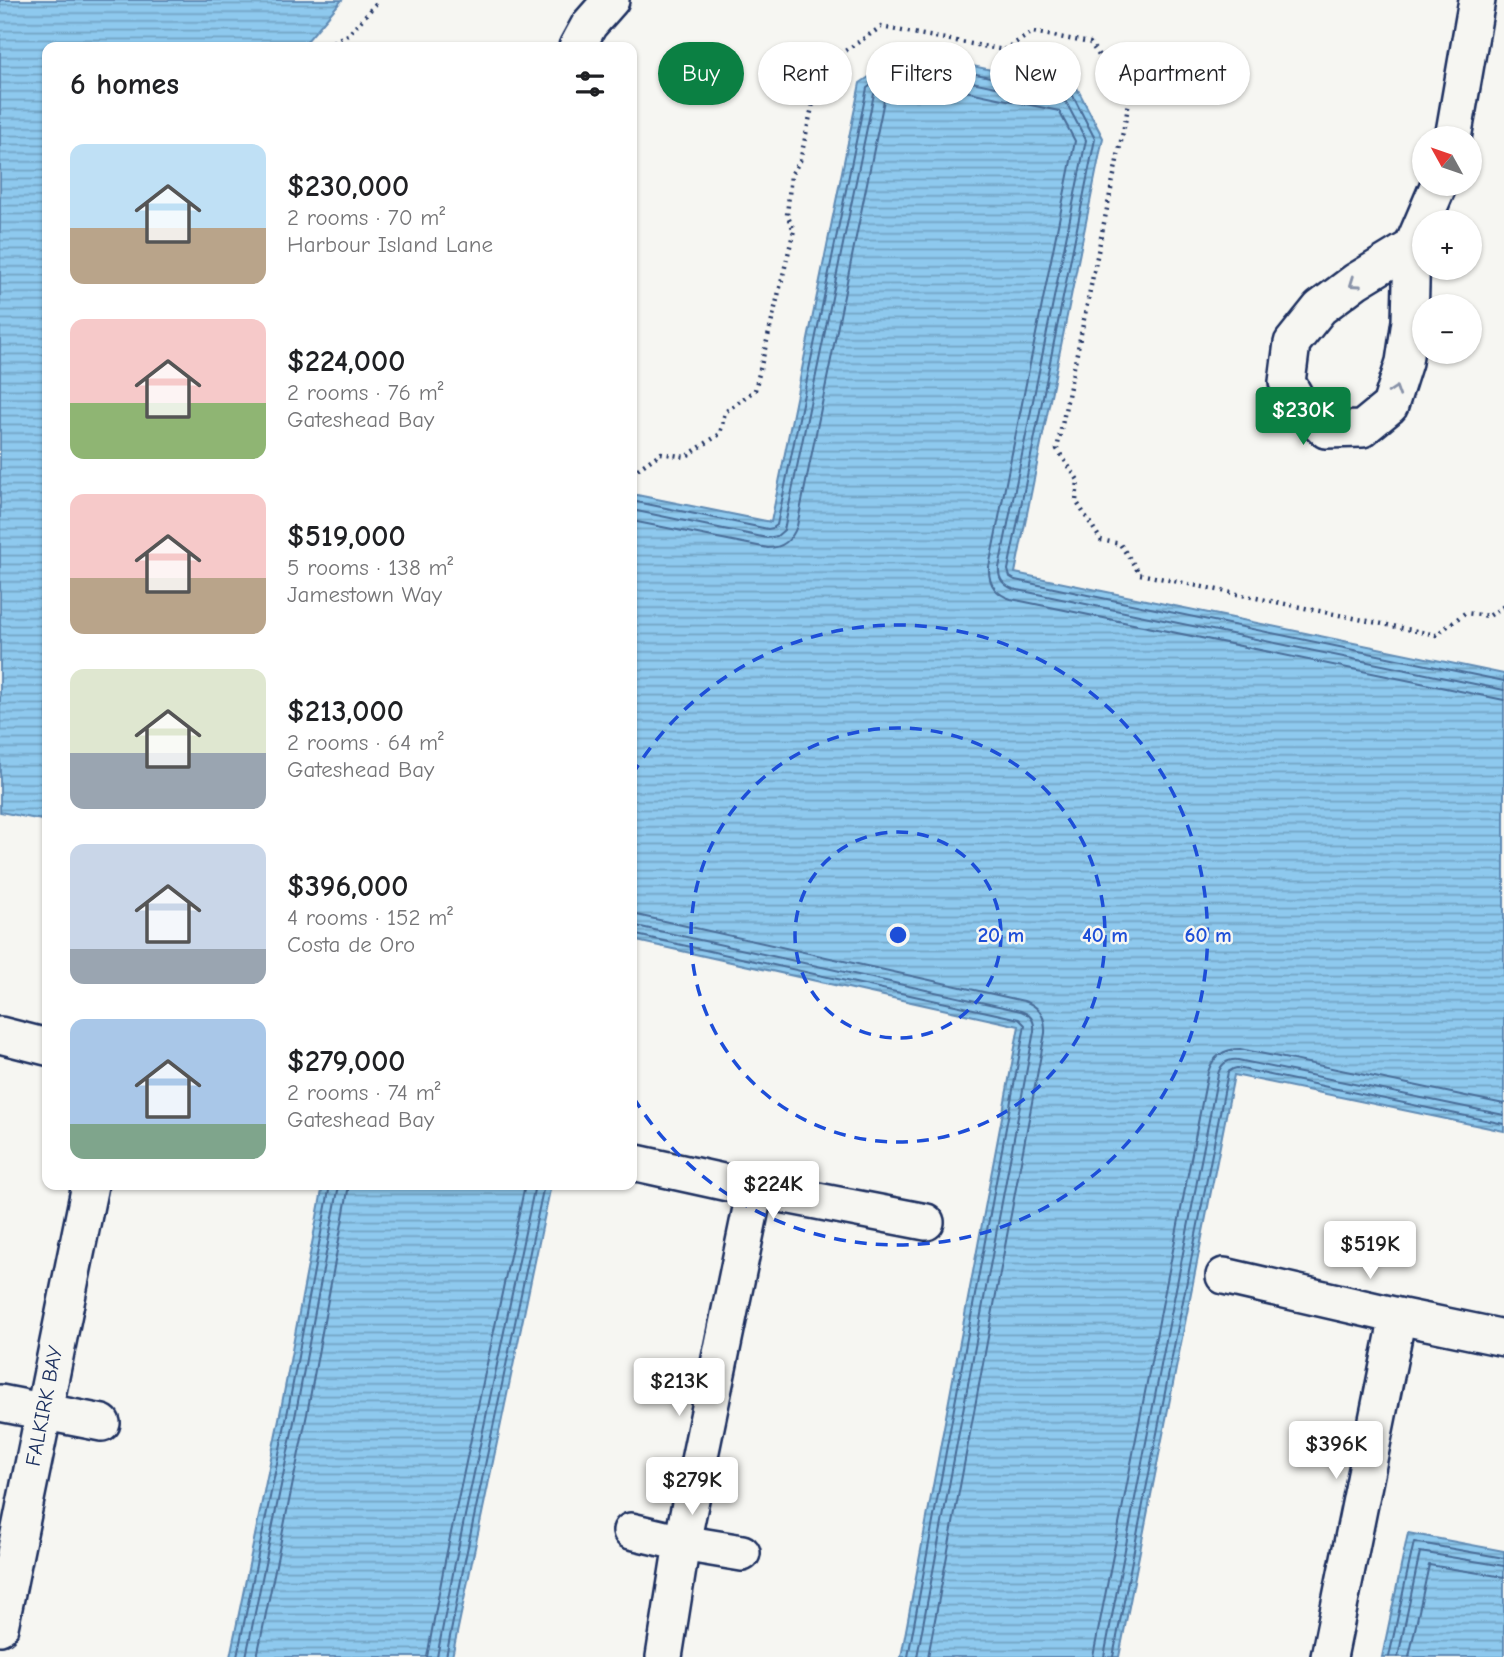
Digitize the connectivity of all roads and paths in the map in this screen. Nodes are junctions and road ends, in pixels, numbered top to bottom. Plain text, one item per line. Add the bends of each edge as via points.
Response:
1 (379, 0) edge
2 (611, 0) edge
3 (1477, 0) edge
4 (333, 42) edge
5 (580, 42) edge
6 (1455, 126) edge
7 (1412, 247) joint
8 (637, 470) edge
9 (1504, 606) edge
10 (0, 1035) edge
11 (42, 1046) edge
12 (637, 1163) edge
13 (755, 1189) junction
14 (88, 1190) edge
15 (926, 1222) dead end
16 (1224, 1276) dead end
17 (1398, 1316) junction
18 (1504, 1338) edge
19 (0, 1403) edge
20 (43, 1411) junction
21 (102, 1423) dead end
22 (631, 1531) dead end
23 (682, 1544) junction
24 (741, 1553) dead end
25 (0, 1627) edge
26 (664, 1657) edge
27 (1329, 1657) edge

1 - 4 path via 348,34
2 - 5 street
3 - 6 street
7 -> 7 street via 1320,308 1293,343 1287,382 1300,405 1326,430 1362,429 1390,406 1404,362 1410,321
8 - 9 path via 661,453 685,457 720,434 725,412 755,390 794,230 787,215 791,175 800,161 821,67 881,27 1004,50 1033,32 1090,43 1130,98 1057,449 1078,480 1076,501 1101,540 1121,544 1140,574 1436,635 1465,613 1489,616
10 - 11 street
12 - 13 street
13 - 15 street
13 - 23 street
14 - 20 street, FALKIRK BAY
16 - 17 street
17 - 18 street
17 - 27 street
19 - 20 street
20 - 21 street
20 - 25 street, FALKIRK BAY
22 - 23 street
23 - 24 street
23 - 26 street

